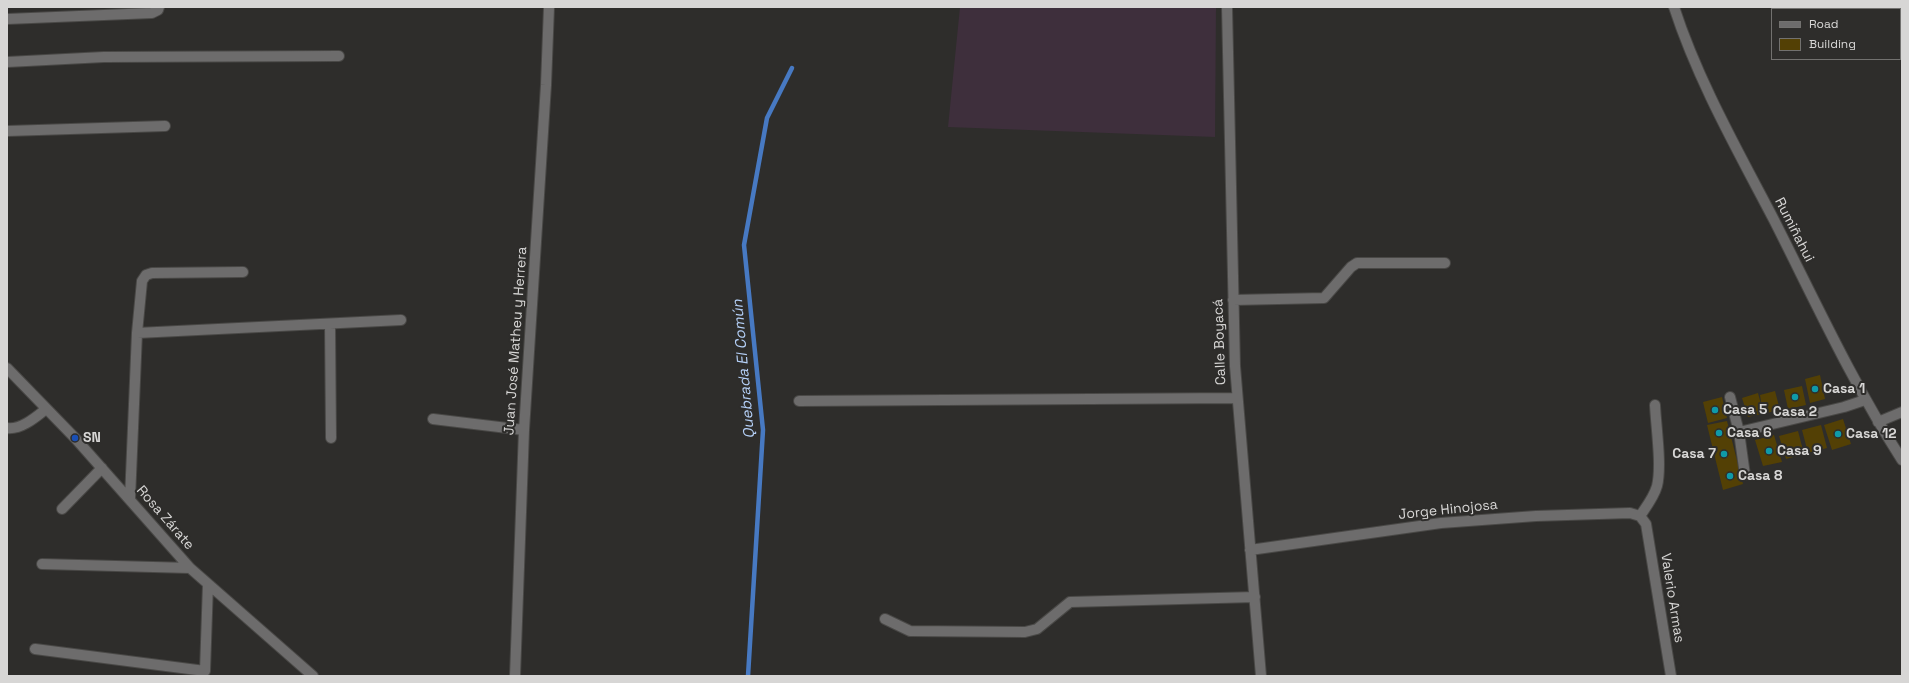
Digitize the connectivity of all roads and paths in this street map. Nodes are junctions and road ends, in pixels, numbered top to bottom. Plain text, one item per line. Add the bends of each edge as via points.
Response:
1 (159, 7) edge
2 (549, 7) edge
3 (1227, 7) edge
4 (1674, 7) edge
5 (7, 19) edge
6 (340, 56) dead end
7 (7, 62) edge
8 (165, 126) dead end
9 (7, 131) edge
10 (1446, 263) dead end
11 (243, 272) dead end
12 (1233, 300) junction
13 (401, 320) dead end
14 (330, 324) junction
15 (137, 334) junction
16 (7, 368) edge
17 (1730, 397) dead end
18 (1236, 398) junction
19 (1865, 400) junction
20 (799, 401) dead end
21 (1655, 405) dead end
22 (46, 409) junction
23 (1902, 412) edge
24 (433, 419) dead end
25 (1878, 422) junction
26 (7, 428) edge
27 (524, 430) junction
28 (1740, 432) junction
29 (330, 438) dead end
30 (1902, 460) edge
31 (102, 468) junction
32 (1745, 475) dead end
33 (130, 499) junction
34 (62, 509) dead end
35 (1640, 516) junction
36 (1250, 550) junction
37 (42, 564) dead end
38 (190, 568) junction
39 (208, 584) junction
40 (1254, 597) junction
41 (885, 619) dead end
42 (35, 650) dead end
43 (313, 676) edge
44 (515, 676) edge
45 (1261, 676) edge
46 (1671, 676) edge

1 - 5 street via 152,13
2 - 27 street, Juan José Matheu y Herrera
3 - 12 street, Calle Boyacá
4 - 19 street, Rumiñahui via 1686,43
6 - 7 street via 104,57
8 - 9 street
10 - 12 street via 1357,264 1350,267 1324,298
11 - 15 street via 146,275 142,281
12 - 18 street, Calle Boyacá
13 - 14 street
14 - 15 street
14 - 29 street
15 - 33 street
16 - 22 street, Rosa Zárate
17 - 28 street
18 - 20 street
18 - 36 street, Calle Boyacá
19 - 25 street, Rumiñahui
19 - 28 street
21 - 35 street via 1657,485
22 - 26 street via 19,426
22 - 31 street, Rosa Zárate
23 - 25 street
24 - 27 street
25 - 30 street, Rumiñahui
27 - 44 street, Juan José Matheu y Herrera
28 - 32 street
31 - 33 street, Rosa Zárate
31 - 34 street
33 - 38 street, Rosa Zárate
35 - 36 street, Jorge Hinojosa via 1630,513 1536,516 1441,523
35 - 46 street, Valerio Armas via 1646,524
36 - 40 street, Calle Boyacá
37 - 38 street
38 - 39 street, Rosa Zárate
39 - 42 street via 205,671
39 - 43 street, Rosa Zárate
40 - 41 street via 1070,602 1037,630 1025,632 917,632
40 - 45 street, Calle Boyacá

